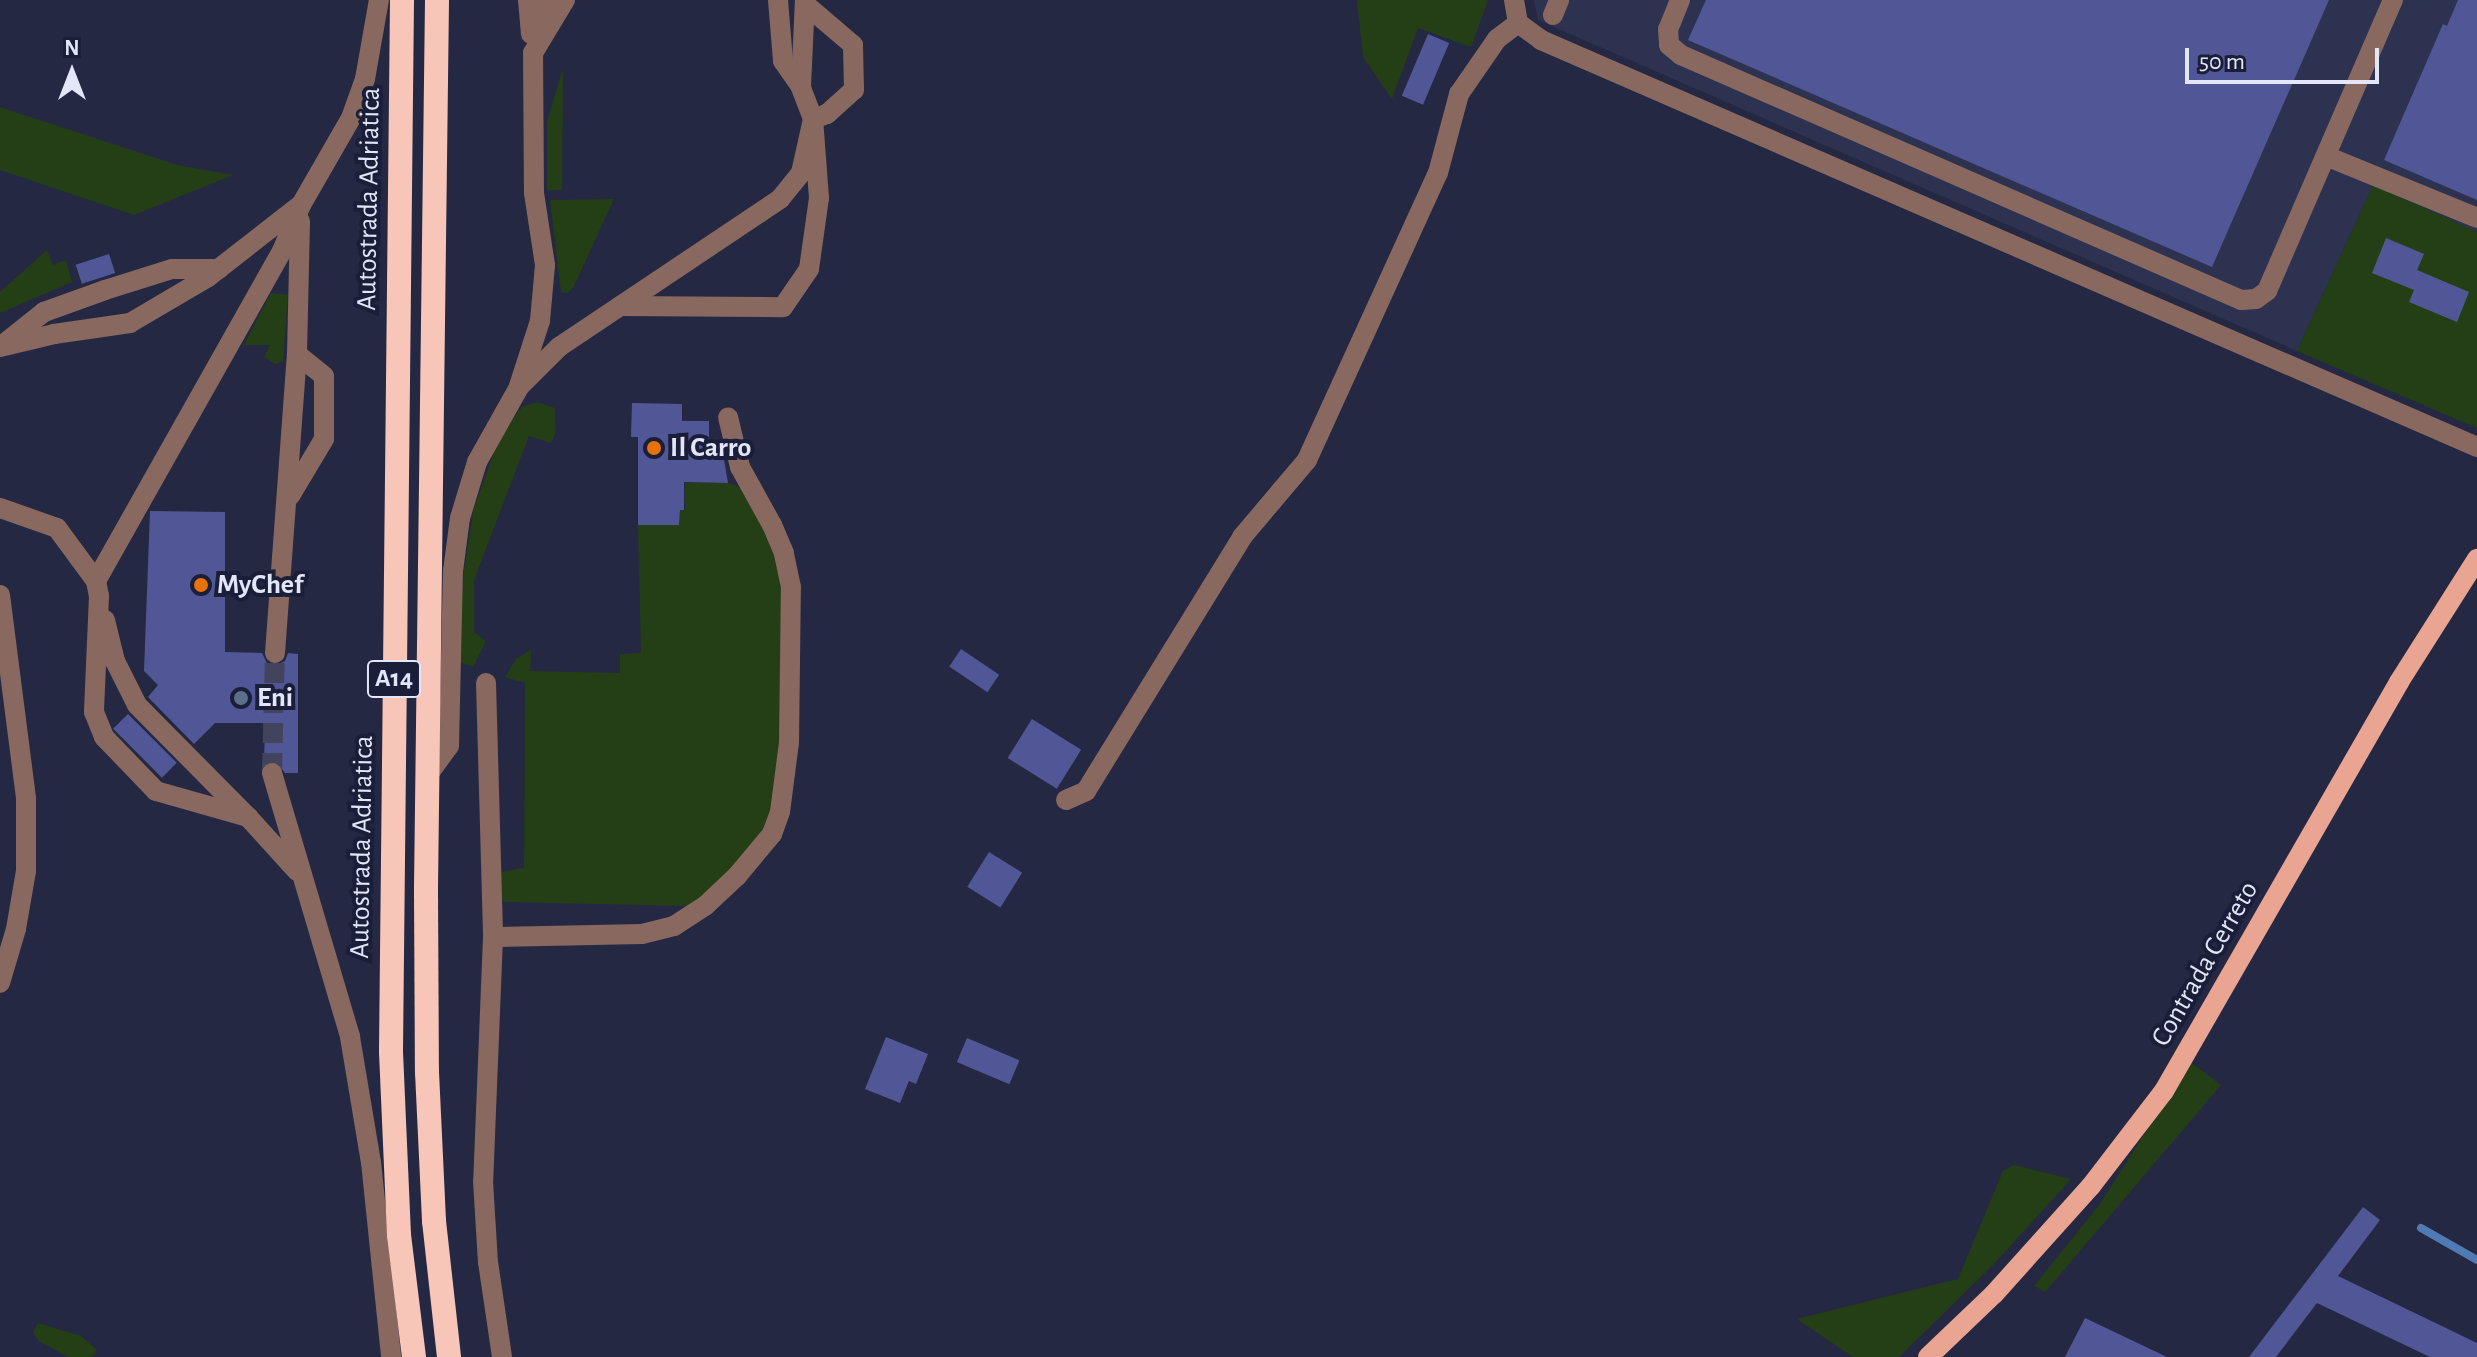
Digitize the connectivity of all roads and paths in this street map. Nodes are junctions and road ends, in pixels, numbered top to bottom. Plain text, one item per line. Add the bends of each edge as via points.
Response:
1 (379, 0) edge
2 (402, 0) edge
3 (437, 0) edge
4 (528, 0) edge
5 (545, 0) edge
6 (565, 0) edge
7 (778, 0) edge
8 (1514, 0) edge
9 (1680, 0) edge
10 (2393, 0) edge
11 (805, 2) edge
12 (1518, 23) junction
13 (533, 53) junction
14 (801, 87) junction
15 (813, 119) junction
16 (2326, 156) junction
17 (301, 205) junction
18 (2477, 218) edge
19 (219, 269) junction
20 (620, 306) junction
21 (1, 347) edge
22 (297, 354) junction
23 (518, 389) junction
24 (728, 417) dead end
25 (2477, 447) edge
26 (287, 503) junction
27 (0, 508) edge
28 (2476, 565) edge
29 (98, 589) junction
30 (0, 595) edge
31 (275, 653) tunnel mouth
32 (486, 683) dead end
33 (272, 773) tunnel mouth
34 (427, 776) junction
35 (1066, 800) dead end
36 (248, 817) junction
37 (300, 873) junction
38 (493, 937) junction
39 (0, 983) edge
40 (391, 1357) edge
41 (414, 1357) edge
42 (449, 1357) edge
43 (502, 1357) edge
44 (1928, 1357) edge

1 - 17 street via 373,46 354,109
2 - 41 highway, Autostrada Adriatica / A14 via 391,1052 399,1235
3 - 34 highway, A14
4 - 13 street
5 - 13 street
6 - 13 street
7 - 14 street via 783,61
8 - 12 street
9 - 16 street via 1668,29 1669,45 1681,55 2241,300 2267,291
10 - 16 street
11 - 14 street
11 - 15 street via 853,45 854,90 827,114
12 - 25 street via 1541,40
12 - 35 street via 1497,39 1459,94 1438,173 1307,460 1242,537 1086,791
13 - 23 street via 534,193 545,265 540,321
14 - 15 street
15 - 20 street via 801,173 780,199
15 - 20 street via 817,227 809,269 783,307
16 - 18 street
17 - 19 street
17 - 22 street
17 - 29 street via 282,251
19 - 21 street via 130,323
19 - 21 street via 172,269 105,290 44,312
20 - 23 street via 559,347
22 - 26 street
22 - 26 street via 324,376 324,439
23 - 34 street via 477,462 460,518 453,571 449,746
24 - 38 street via 740,467 784,553 791,587 789,743 772,834 737,876 674,926 642,934
26 - 31 street
27 - 29 street via 57,528
28 - 44 main road, Contrada Cerreto via 2399,682 2164,1091 2091,1186 1994,1294
29 - 36 street via 115,661 137,705
29 - 36 street via 94,712 104,737 156,791
30 - 39 street via 26,798 26,871
32 - 38 street
33 - 37 street
34 - 42 highway, A14 via 430,1162
36 - 37 street
37 - 40 street via 350,1037 362,1099
38 - 43 street via 483,1181

